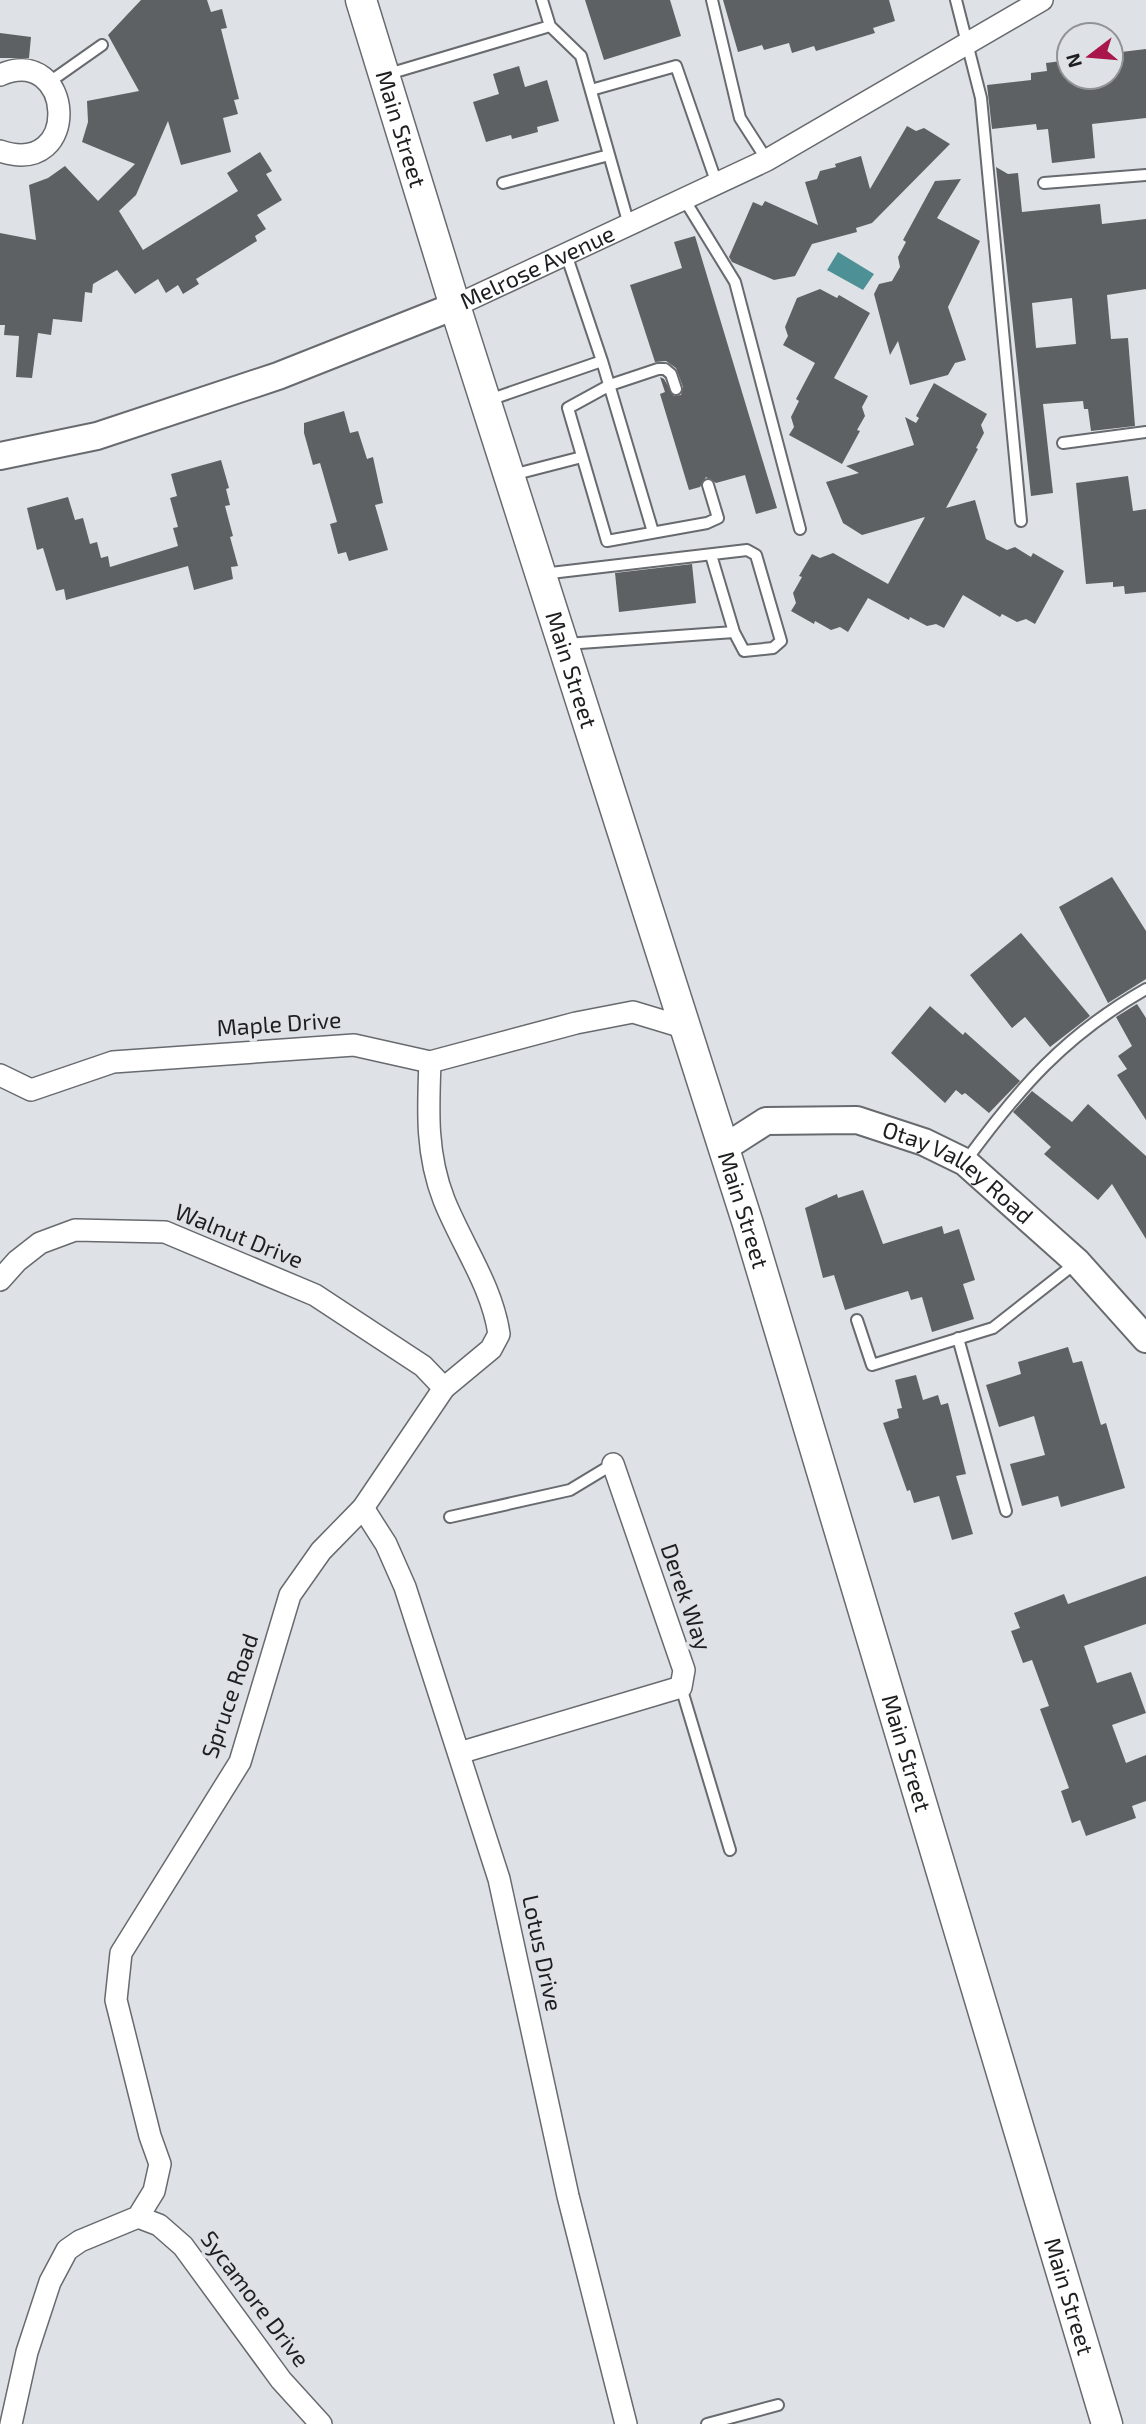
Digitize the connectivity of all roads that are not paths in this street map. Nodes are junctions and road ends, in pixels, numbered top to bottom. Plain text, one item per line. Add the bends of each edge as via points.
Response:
1 (361, 0) edge
2 (542, 0) edge
3 (712, 0) edge
4 (956, 0) edge
5 (1042, 0) edge
6 (550, 26) junction
7 (969, 43) junction
8 (102, 45) dead end
9 (0, 75) edge
10 (384, 75) junction
11 (48, 83) junction
12 (591, 90) junction
13 (0, 153) edge
14 (609, 155) junction
15 (767, 160) junction
16 (1146, 175) edge
17 (503, 183) dead end
18 (1044, 183) dead end
19 (717, 184) junction
20 (684, 199) junction
21 (629, 225) junction
22 (566, 254) junction
23 (455, 306) junction
24 (602, 361) junction
25 (610, 385) junction
26 (676, 389) dead end
27 (485, 401) junction
28 (1146, 432) edge
29 (1063, 443) dead end
30 (0, 456) edge
31 (582, 457) junction
32 (509, 476) junction
33 (708, 485) dead end
34 (1021, 521) dead end
35 (800, 529) dead end
36 (653, 533) junction
37 (711, 555) junction
38 (540, 575) junction
39 (734, 632) junction
40 (563, 645) junction
41 (1146, 989) edge
42 (686, 1028) junction
43 (430, 1062) junction
44 (0, 1075) edge
45 (724, 1148) junction
46 (965, 1162) junction
47 (1077, 1262) junction
48 (0, 1280) edge
49 (857, 1320) dead end
50 (958, 1338) junction
51 (1146, 1339) edge
52 (444, 1388) junction
53 (613, 1464) joint
54 (363, 1508) junction
55 (1006, 1511) dead end
56 (450, 1517) dead end
57 (681, 1687) junction
58 (459, 1753) junction
59 (730, 1850) dead end
60 (138, 2217) junction
61 (778, 2405) dead end
62 (11, 2424) edge
63 (321, 2424) edge
64 (626, 2424) edge
65 (707, 2424) edge
66 (1107, 2424) edge

1 - 10 main road, Main Street
2 - 6 lane
3 - 15 lane via 740,118
4 - 7 lane
5 - 7 street, Melrose Avenue
6 - 10 lane
6 - 12 lane via 582,56
7 - 15 street, Melrose Avenue
7 - 34 lane via 981,97
8 - 11 lane
9 - 11 street via 23,70
10 - 23 main road, Main Street
11 - 13 street via 61,105 57,131 49,142 27,155
12 - 14 lane
12 - 19 lane via 676,66
14 - 17 lane
14 - 21 lane
15 - 19 street, Melrose Avenue
16 - 18 lane
19 - 20 street, Melrose Avenue
20 - 21 street, Melrose Avenue
20 - 35 lane via 735,282
21 - 22 street, Melrose Avenue
22 - 23 street, Melrose Avenue
22 - 24 lane
23 - 27 main road, Main Street
23 - 30 street, Melrose Avenue via 278,376 97,436
24 - 25 lane
24 - 27 lane
25 - 26 lane via 665,369
25 - 31 lane via 568,408
25 - 36 lane
27 - 32 main road, Main Street
28 - 29 lane
31 - 32 lane
31 - 36 lane via 607,541
32 - 38 main road, Main Street
33 - 36 lane via 718,518
37 - 38 lane
37 - 39 lane
37 - 39 lane via 747,550 756,555 781,641 773,648 744,650
38 - 40 main road, Main Street
39 - 40 lane
40 - 42 main road, Main Street
41 - 46 lane via 1058,1050 1008,1103
42 - 43 street, Maple Drive via 634,1012
42 - 45 main road, Main Street
43 - 44 street, Maple Drive via 354,1045 113,1062 32,1090
43 - 52 street, Spruce Road via 428,1137 443,1199 490,1299 499,1334 491,1349
45 - 46 street, Otay Valley Road via 766,1121 857,1120 924,1142
45 - 66 main road, Main Street
46 - 47 street, Otay Valley Road
47 - 50 lane via 993,1328
47 - 51 street, Otay Valley Road
48 - 52 street, Walnut Drive via 40,1243 75,1230 165,1232 315,1295 422,1366
49 - 50 lane via 872,1365
50 - 55 lane
52 - 54 street, Spruce Road
53 - 56 lane via 570,1490
53 - 57 street, Derek Way via 684,1670
54 - 58 street, Lotus Drive via 405,1587
54 - 60 street, Spruce Road via 321,1551 290,1595 240,1762 121,1953 116,2000 160,2164 154,2191
57 - 58 street
57 - 59 lane
58 - 64 street, Lotus Drive via 499,1880 568,2196
60 - 62 street via 67,2250 50,2282 27,2352
60 - 63 street, Sycamore Drive via 159,2225 183,2246 281,2380
61 - 65 lane

